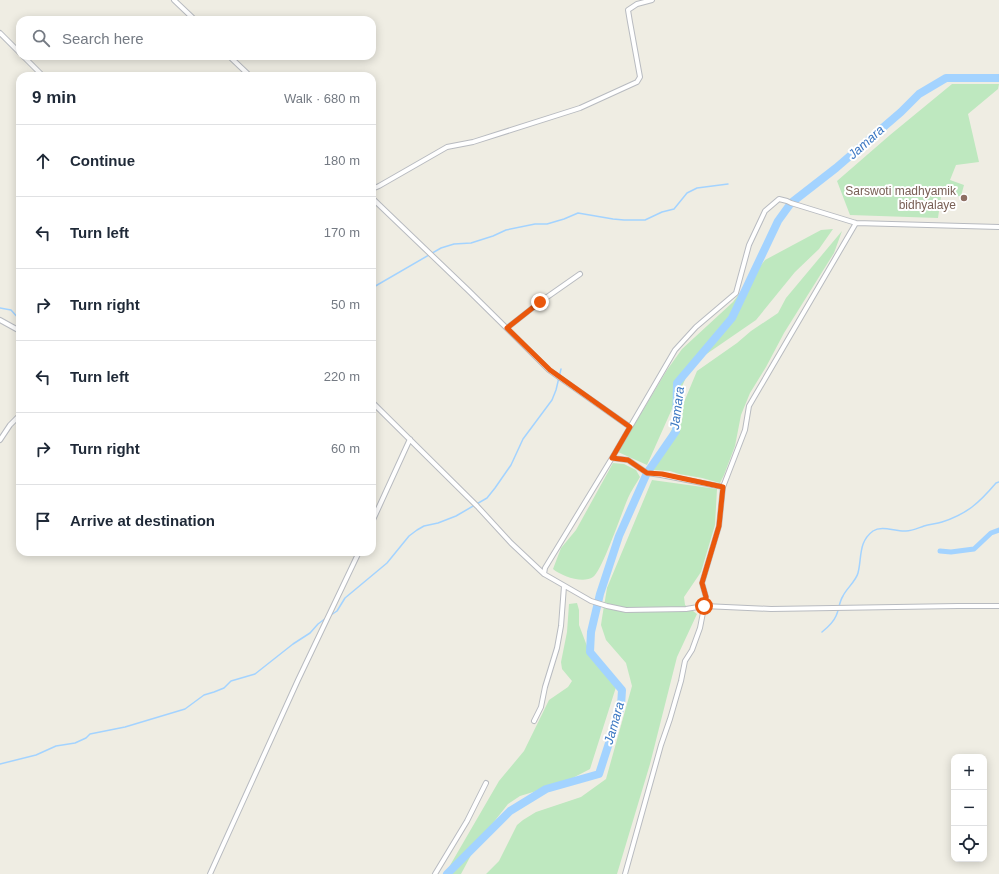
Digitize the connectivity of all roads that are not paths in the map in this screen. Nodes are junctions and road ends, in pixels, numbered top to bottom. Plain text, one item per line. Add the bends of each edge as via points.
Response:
1 (174, 0) edge
2 (652, 0) edge
3 (191, 16) edge
4 (0, 34) edge
5 (16, 49) edge
6 (27, 60) edge
7 (233, 60) edge
8 (39, 72) edge
9 (246, 72) edge
10 (376, 187) edge
11 (376, 202) edge
12 (856, 223) junction
13 (999, 227) edge
14 (580, 274) dead end
15 (0, 320) edge
16 (507, 328) junction
17 (16, 329) edge
18 (376, 406) edge
19 (16, 419) edge
20 (630, 427) junction
21 (410, 439) junction
22 (0, 440) edge
23 (612, 458) junction
24 (723, 487) junction
25 (376, 513) edge
26 (357, 556) edge
27 (544, 574) junction
28 (564, 586) junction
29 (704, 606) junction
30 (999, 606) edge
31 (534, 721) dead end
32 (486, 783) dead end
33 (210, 874) edge
34 (435, 874) edge
35 (625, 874) edge

1 - 3 street
2 - 10 street via 628,10 640,77 637,82 580,108 472,142 447,147
4 - 5 street
6 - 8 street
7 - 9 street
11 - 16 street
12 - 13 street
12 - 20 street via 780,200 765,211 749,245 736,293 696,327 675,350
12 - 24 street via 749,406 745,430
14 - 16 street
15 - 17 street
16 - 20 street via 550,370
18 - 21 street
19 - 22 street
20 - 23 street
21 - 25 street
21 - 27 street
23 - 24 street via 628,460 647,473
23 - 27 street
24 - 29 street via 719,526 702,583 706,597
26 - 33 street via 294,687
27 - 28 street
28 - 29 street via 591,601 626,610 686,609
28 - 31 street via 562,626 544,687 541,707
29 - 30 street via 770,609
29 - 35 street via 700,628 685,661
32 - 34 street via 468,821

